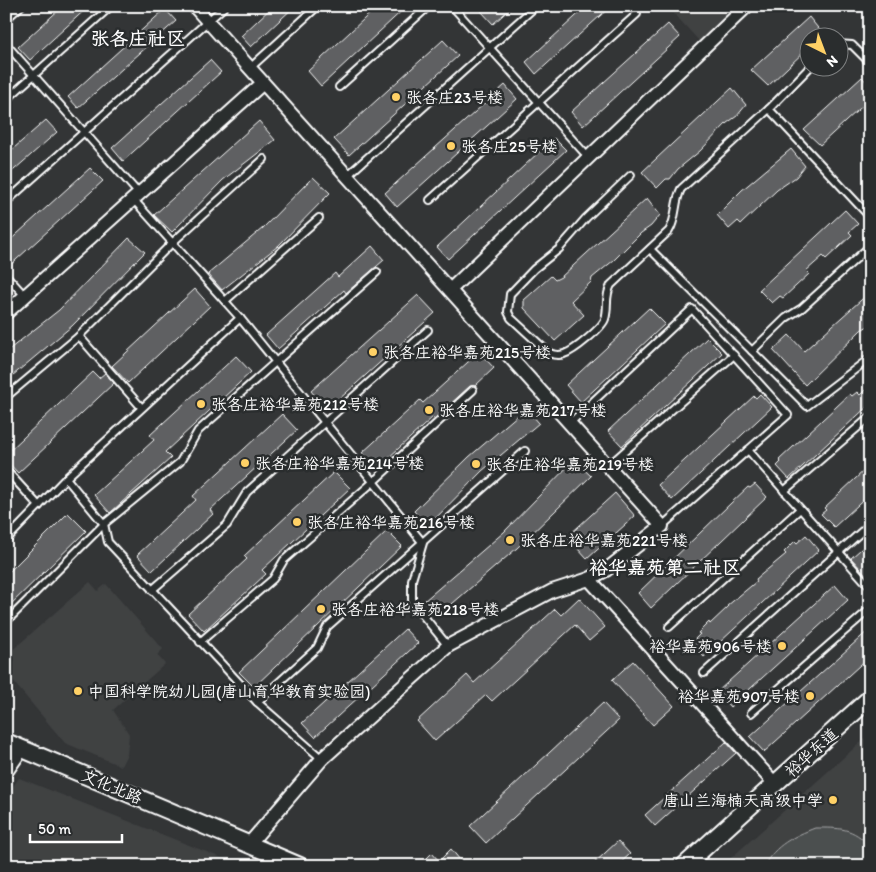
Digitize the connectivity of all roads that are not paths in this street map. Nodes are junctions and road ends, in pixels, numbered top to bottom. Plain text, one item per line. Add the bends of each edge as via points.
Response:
1 (20, 6) edge
2 (111, 6) edge
3 (194, 6) edge
4 (225, 6) edge
5 (318, 6) edge
6 (429, 6) edge
7 (452, 6) edge
8 (536, 6) edge
9 (747, 6) edge
10 (637, 14) dead end
11 (6, 19) edge
12 (208, 21) junction
13 (6, 44) edge
14 (848, 45) edge
15 (490, 48) junction
16 (870, 63) edge
17 (250, 68) junction
18 (34, 75) junction
19 (799, 78) edge
20 (263, 83) junction
21 (339, 87) dead end
22 (6, 100) edge
23 (539, 102) junction
24 (768, 109) junction
25 (84, 132) junction
26 (589, 158) junction
27 (264, 160) dead end
28 (631, 175) dead end
29 (347, 176) junction
30 (136, 197) junction
31 (430, 200) dead end
32 (6, 202) edge
33 (870, 217) edge
34 (319, 218) dead end
35 (172, 243) junction
36 (870, 246) edge
37 (650, 249) junction
38 (377, 272) dead end
39 (6, 275) edge
40 (450, 290) junction
41 (25, 296) junction
42 (225, 301) junction
43 (6, 313) edge
44 (240, 318) junction
45 (428, 330) dead end
46 (79, 336) junction
47 (752, 351) junction
48 (734, 355) junction
49 (870, 358) edge
50 (276, 364) junction
51 (474, 390) dead end
52 (6, 397) edge
53 (141, 407) junction
54 (870, 416) edge
55 (324, 422) junction
56 (570, 423) junction
57 (748, 450) junction
58 (525, 451) dead end
59 (608, 466) junction
60 (6, 470) edge
61 (66, 478) junction
62 (373, 482) junction
63 (784, 491) junction
64 (39, 506) junction
65 (800, 509) junction
66 (104, 524) junction
67 (870, 524) edge
68 (662, 526) junction
69 (6, 540) edge
70 (423, 543) junction
71 (838, 552) junction
72 (589, 580) junction
73 (870, 587) edge
74 (152, 590) junction
75 (870, 609) edge
76 (6, 622) edge
77 (669, 627) dead end
78 (200, 642) junction
79 (448, 646) junction
80 (704, 673) dead end
81 (870, 698) edge
82 (257, 702) junction
83 (751, 713) dead end
84 (6, 742) edge
85 (22, 749) junction
86 (322, 759) junction
87 (6, 772) edge
88 (775, 784) junction
89 (249, 844) junction
90 (300, 866) edge
91 (684, 866) edge

1 - 11 lane
2 - 18 lane
3 - 12 street
4 - 12 lane
5 - 17 lane
6 - 21 lane
7 - 15 lane
8 - 15 lane
9 - 26 street
10 - 23 lane
12 - 17 street
12 - 25 lane
13 - 18 lane
14 - 16 lane
15 - 23 lane
15 - 29 lane
17 - 20 street
18 - 22 lane
18 - 25 lane
19 - 24 lane
20 - 29 street
20 - 30 street
23 - 26 lane
23 - 31 lane
24 - 33 lane
24 - 37 lane via 681,189 674,223
25 - 30 lane
25 - 32 lane
26 - 40 street
27 - 35 lane
28 - 37 lane via 510,294 508,312 544,350 555,356 563,355 601,327 606,315 606,293 611,285
29 - 40 street
30 - 35 lane
30 - 41 street
34 - 42 lane
35 - 42 lane
35 - 46 lane
36 - 47 lane
37 - 47 lane
38 - 50 lane
39 - 41 lane
40 - 56 street
41 - 43 street
42 - 44 lane
44 - 50 lane
44 - 53 lane
45 - 55 lane
46 - 52 lane
46 - 53 lane
47 - 49 lane via 807,406
48 - 56 lane via 692,309
48 - 57 lane via 788,415
48 - 59 lane
50 - 55 lane
50 - 66 lane via 198,431 180,462
51 - 62 lane
53 - 61 lane
54 - 63 lane
55 - 62 lane
55 - 74 lane via 247,492 227,525
56 - 59 street
57 - 63 lane
57 - 68 lane
58 - 70 lane
59 - 68 street
60 - 64 lane
61 - 64 lane
61 - 66 lane
62 - 70 lane
62 - 78 lane via 284,560 273,579
63 - 65 lane
64 - 69 lane
65 - 71 lane
65 - 77 lane
66 - 74 lane via 108,542
66 - 76 lane
67 - 71 lane
68 - 72 street
70 - 79 lane via 412,580 412,602
70 - 82 lane via 327,627 317,648
71 - 73 lane
71 - 80 lane
72 - 79 street via 552,591
72 - 88 street
74 - 78 lane
75 - 83 lane
78 - 82 lane
79 - 86 street
81 - 88 street, 裕华东道
82 - 86 lane
84 - 85 street, 文化北路
85 - 87 street
85 - 89 street, 文化北路
86 - 89 street
88 - 91 street, 裕华东道
89 - 90 street, 文化北路

